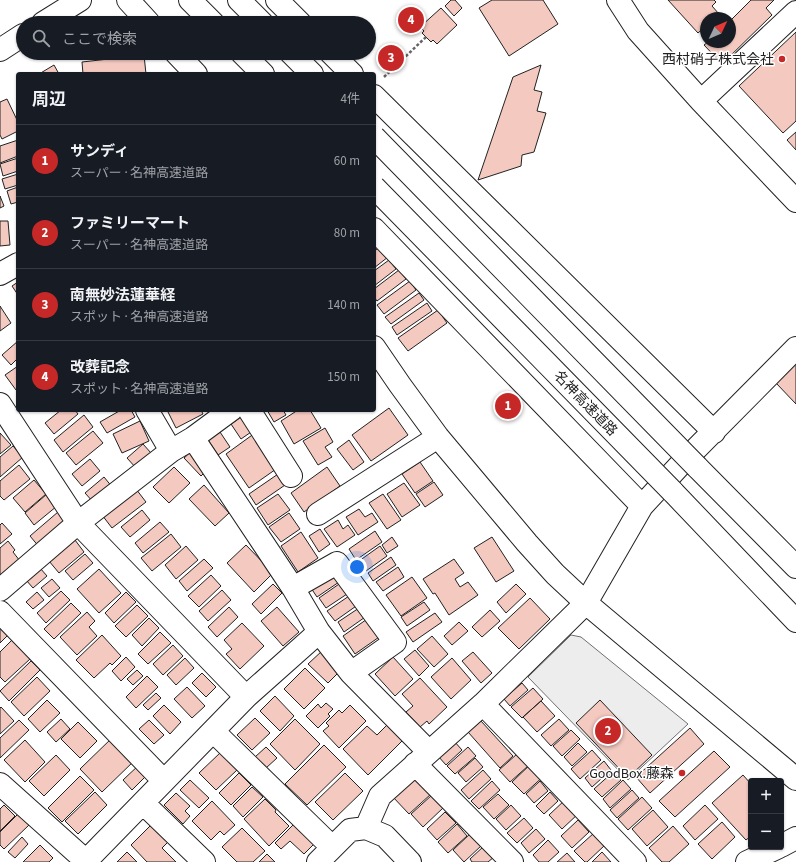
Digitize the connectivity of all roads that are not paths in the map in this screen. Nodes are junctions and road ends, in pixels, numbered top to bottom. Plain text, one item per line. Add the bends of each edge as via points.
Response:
1 (80, 0) edge
2 (128, 0) edge
3 (190, 0) edge
4 (239, 0) edge
5 (277, 0) edge
6 (618, 0) edge
7 (796, 12) edge
8 (54, 16) edge
9 (143, 16) edge
10 (206, 16) edge
11 (255, 16) edge
12 (293, 16) edge
13 (16, 40) edge
14 (0, 50) edge
15 (183, 60) edge
16 (249, 60) edge
17 (298, 60) edge
18 (338, 60) edge
19 (194, 72) edge
20 (261, 72) edge
21 (310, 72) edge
22 (350, 72) edge
23 (377, 89) edge
24 (700, 101) junction
25 (376, 139) edge
26 (376, 189) edge
27 (796, 201) edge
28 (376, 231) edge
29 (16, 265) edge
30 (0, 274) edge
31 (796, 348) edge
32 (376, 350) edge
33 (0, 404) edge
34 (148, 412) edge
35 (228, 412) edge
36 (250, 412) edge
37 (714, 432) junction
38 (438, 437) junction
39 (193, 438) junction
40 (171, 451) junction
41 (291, 476) dead end
42 (642, 506) junction
43 (318, 514) dead end
44 (78, 522) junction
45 (796, 567) edge
46 (293, 588) junction
47 (0, 590) edge
48 (586, 603) junction
49 (0, 612) edge
50 (794, 619) edge
51 (319, 632) junction
52 (351, 673) junction
53 (246, 697) junction
54 (483, 704) junction
55 (213, 731) junction
56 (422, 758) junction
57 (796, 779) edge
58 (164, 781) junction
59 (0, 784) edge
60 (143, 802) junction
61 (366, 828) junction
62 (796, 838) edge
63 (784, 844) edge
64 (772, 850) edge
65 (325, 855) edge
66 (86, 861) edge
67 (204, 862) edge
68 (410, 862) edge
69 (512, 862) edge
70 (636, 862) edge
71 (747, 862) edge

1 - 8 main road
2 - 9 main road
3 - 10 main road
4 - 11 main road
5 - 12 main road
6 - 24 main road via 638,31
7 - 24 main road
13 - 14 main road
15 - 19 main road
16 - 20 main road
17 - 21 main road
18 - 22 main road
23 - 37 main road
24 - 27 main road
25 - 45 main road, bridge
26 - 50 main road, 名神高速道路, bridge
28 - 42 main road
29 - 30 main road
31 - 37 main road
32 - 38 main road
33 - 44 main road
34 - 40 main road
35 - 39 main road
36 - 41 main road
37 - 42 main road
38 - 43 main road
38 - 48 main road via 527,543
39 - 40 main road
39 - 46 main road
40 - 44 main road
42 - 48 main road
44 - 47 main road
44 - 53 main road
46 - 51 main road
46 - 52 main road via 337,563 395,642
48 - 54 main road
48 - 57 main road
49 - 58 main road
51 - 52 main road
51 - 53 main road
52 - 56 main road
53 - 55 main road
54 - 56 main road
54 - 70 main road
55 - 58 main road
55 - 65 main road
56 - 61 main road via 380,796
56 - 69 main road
58 - 60 main road
59 - 66 main road
60 - 66 main road
60 - 67 main road
61 - 65 main road via 350,830
61 - 68 main road via 385,836
62 - 63 main road
64 - 71 main road

